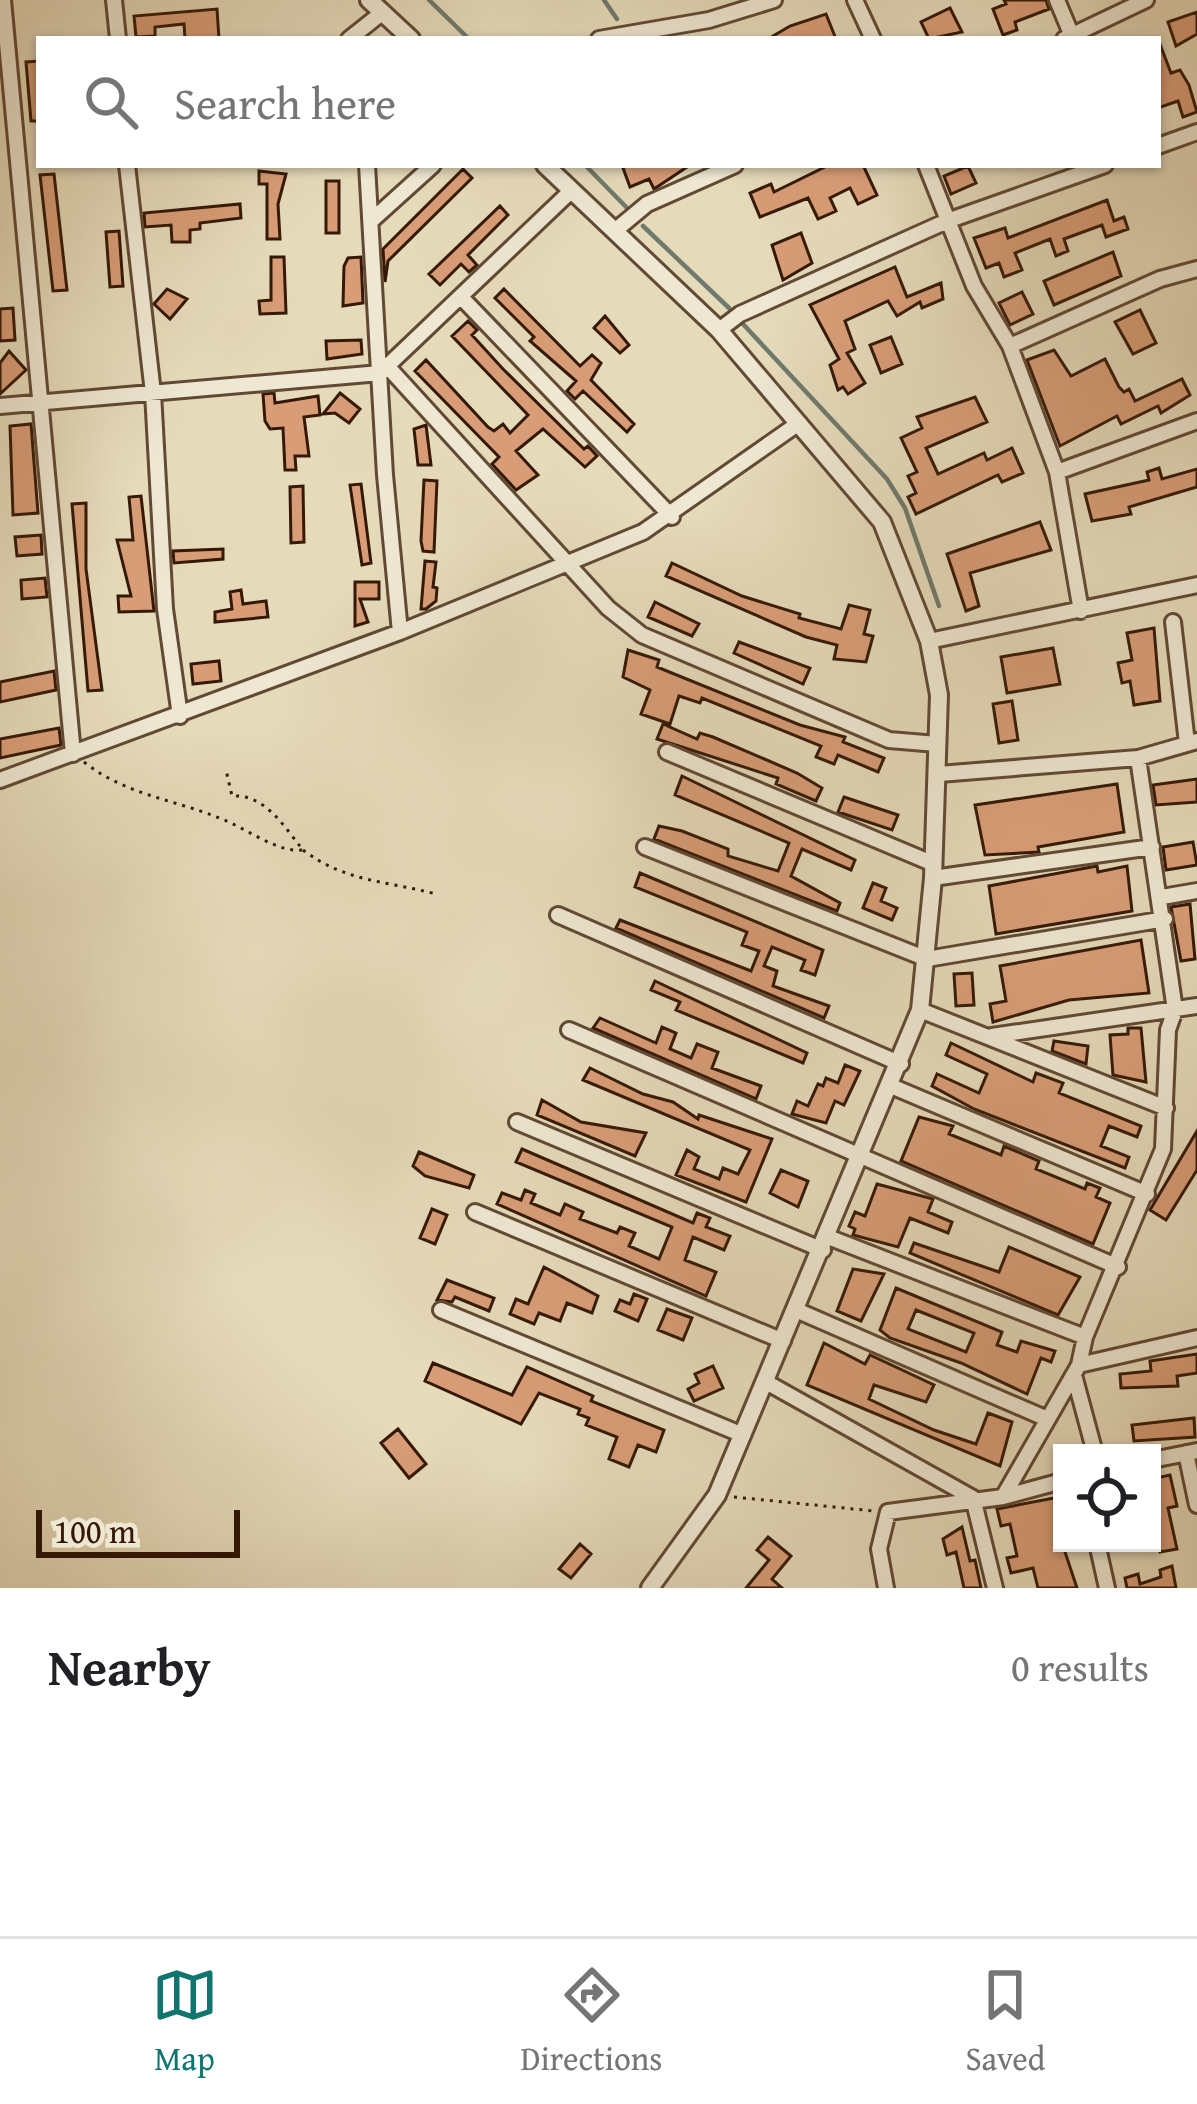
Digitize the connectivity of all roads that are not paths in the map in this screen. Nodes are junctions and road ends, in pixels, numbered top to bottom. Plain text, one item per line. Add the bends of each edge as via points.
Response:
1 (3, 0) edge
2 (114, 0) edge
3 (774, 0) edge
4 (855, 0) edge
5 (1057, 0) edge
6 (1146, 0) edge
7 (376, 6) edge
8 (118, 36) edge
9 (352, 36) edge
10 (408, 36) edge
11 (616, 36) edge
12 (873, 36) edge
13 (1067, 36) edge
14 (1072, 36) edge
15 (1197, 132) edge
16 (1161, 145) edge
17 (127, 168) edge
18 (367, 168) edge
19 (430, 168) edge
20 (548, 168) edge
21 (728, 168) edge
22 (927, 168) edge
23 (1097, 168) edge
24 (572, 190) junction
25 (371, 221) junction
26 (947, 221) junction
27 (617, 229) junction
28 (1197, 269) edge
29 (462, 298) junction
30 (719, 330) junction
31 (1010, 346) junction
32 (384, 370) junction
33 (153, 393) junction
34 (37, 403) junction
35 (0, 406) edge
36 (1197, 421) edge
37 (799, 423) junction
38 (1057, 472) junction
39 (672, 517) junction
40 (567, 562) junction
41 (1197, 585) edge
42 (1082, 611) junction
43 (1174, 622) dead end
44 (400, 632) junction
45 (929, 640) junction
46 (180, 716) junction
47 (1192, 742) edge
48 (937, 745) junction
49 (667, 752) dead end
50 (73, 754) junction
51 (1138, 758) junction
52 (939, 775) junction
53 (0, 780) edge
54 (645, 847) dead end
55 (1152, 847) junction
56 (934, 871) junction
57 (1197, 891) edge
58 (1162, 897) junction
59 (558, 915) dead end
60 (1165, 919) junction
61 (927, 958) junction
62 (1197, 1006) edge
63 (920, 1010) junction
64 (1175, 1010) junction
65 (569, 1030) dead end
66 (987, 1037) junction
67 (901, 1064) junction
68 (891, 1087) junction
69 (1166, 1108) junction
70 (517, 1122) dead end
71 (861, 1160) junction
72 (1147, 1194) junction
73 (475, 1212) dead end
74 (826, 1243) junction
75 (1118, 1267) junction
76 (441, 1310) dead end
77 (796, 1310) junction
78 (1084, 1337) junction
79 (1197, 1338) edge
80 (783, 1341) junction
81 (1076, 1370) junction
82 (766, 1382) junction
83 (1045, 1418) junction
84 (743, 1435) junction
85 (1093, 1444) edge
86 (1191, 1452) edge
87 (1161, 1458) edge
88 (1053, 1483) edge
89 (1003, 1497) junction
90 (973, 1498) junction
91 (1197, 1505) edge
92 (1099, 1552) edge
93 (650, 1588) edge
94 (886, 1588) edge
95 (995, 1588) edge
96 (1107, 1588) edge

1 - 34 street
2 - 8 street
3 - 11 street
4 - 12 street
5 - 13 street
6 - 14 street
7 - 9 street
7 - 10 street
15 - 16 street
17 - 33 street
18 - 25 street
19 - 25 street
20 - 24 street
21 - 27 street via 647,204
22 - 26 street
23 - 26 street
24 - 27 street
24 - 29 street
25 - 32 street
26 - 30 street
26 - 31 street
27 - 30 street
28 - 31 street
29 - 32 street
29 - 39 street
30 - 37 street
31 - 38 street
32 - 33 street
32 - 40 street
32 - 44 street
33 - 34 street
33 - 46 street via 163,592
34 - 35 street
34 - 50 street
36 - 38 street
37 - 39 street
37 - 45 street via 882,522
38 - 42 street
39 - 40 street
40 - 44 street
40 - 48 street via 642,635 889,740
41 - 42 street
42 - 45 street
43 - 47 street
44 - 46 street
45 - 48 street
46 - 50 street
47 - 51 street
48 - 52 street
49 - 56 street
50 - 53 street
51 - 52 street
51 - 55 street
52 - 56 street
54 - 61 street
55 - 56 street
55 - 58 street
56 - 61 street
57 - 58 street
58 - 60 street
59 - 67 street
60 - 61 street
60 - 64 street
61 - 63 street
62 - 64 street
63 - 66 street
63 - 67 street
64 - 66 street
64 - 69 street
65 - 71 street
66 - 69 street
67 - 68 street
68 - 71 street
68 - 72 street
69 - 72 street via 1163,1150
70 - 74 street
71 - 74 street
71 - 75 street
72 - 75 street
73 - 80 street
74 - 77 street
74 - 78 street
75 - 78 street
76 - 84 street
77 - 80 street
77 - 83 street
78 - 81 street
79 - 81 street
80 - 82 street
81 - 83 street
81 - 85 street
82 - 84 street
82 - 90 street
83 - 89 street
84 - 93 street via 716,1495
86 - 87 street
86 - 91 street
88 - 89 street
89 - 90 street
90 - 94 street via 888,1512 879,1549
90 - 95 street
92 - 96 street

